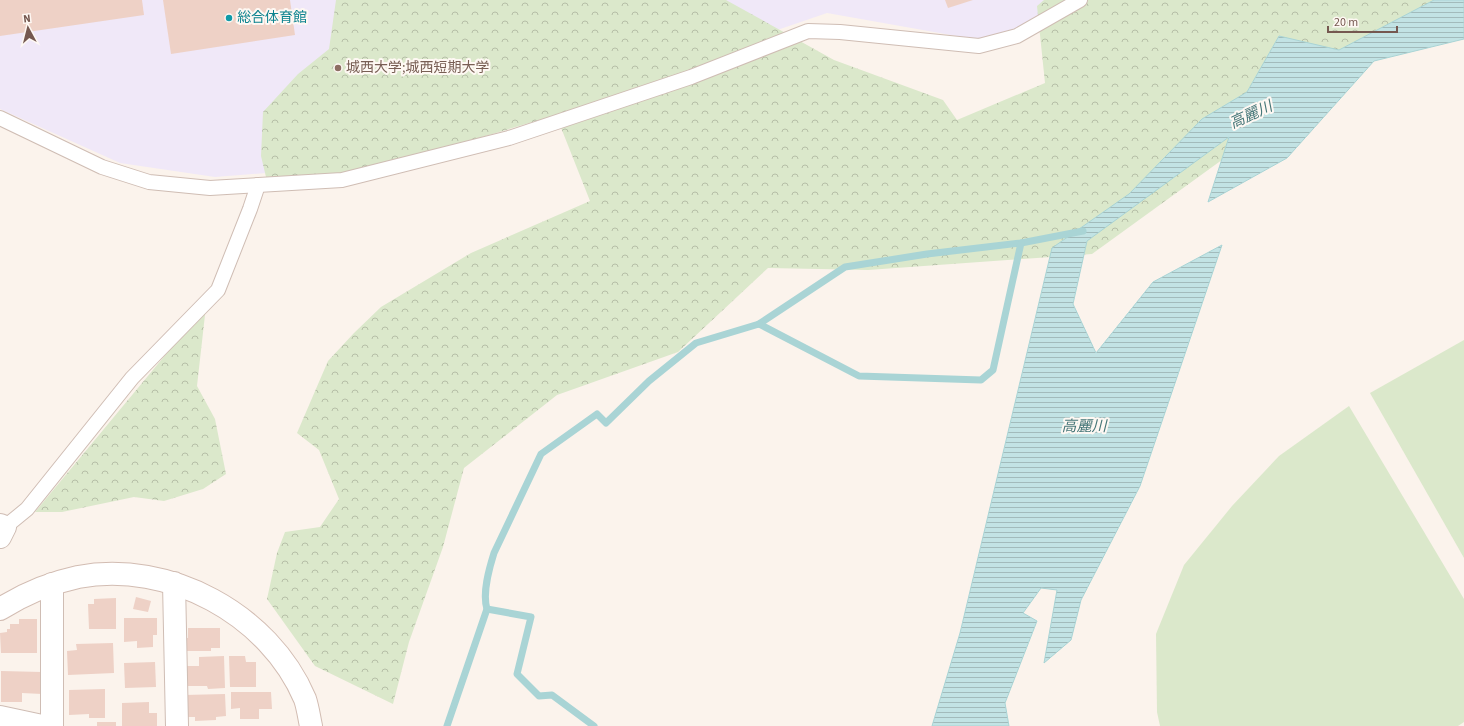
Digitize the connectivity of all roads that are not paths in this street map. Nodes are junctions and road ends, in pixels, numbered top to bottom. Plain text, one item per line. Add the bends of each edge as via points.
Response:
1 (1080, 0) edge
2 (0, 118) edge
3 (258, 186) junction
4 (2, 530) edge
5 (174, 583) junction
6 (52, 584) junction
7 (0, 609) edge
8 (0, 717) edge
9 (42, 726) edge
10 (52, 726) edge
11 (177, 726) edge
12 (311, 726) edge

1 - 3 lane via 1017,36 978,46 808,31 691,77 510,138 342,180
2 - 3 lane via 102,167 149,182 210,188
3 - 4 lane via 218,290 132,378 27,510
5 - 6 street via 139,576 103,575 79,577
5 - 11 street
5 - 12 street via 232,611 256,630 285,664 305,700
6 - 7 street via 23,595
6 - 10 street
8 - 9 street

